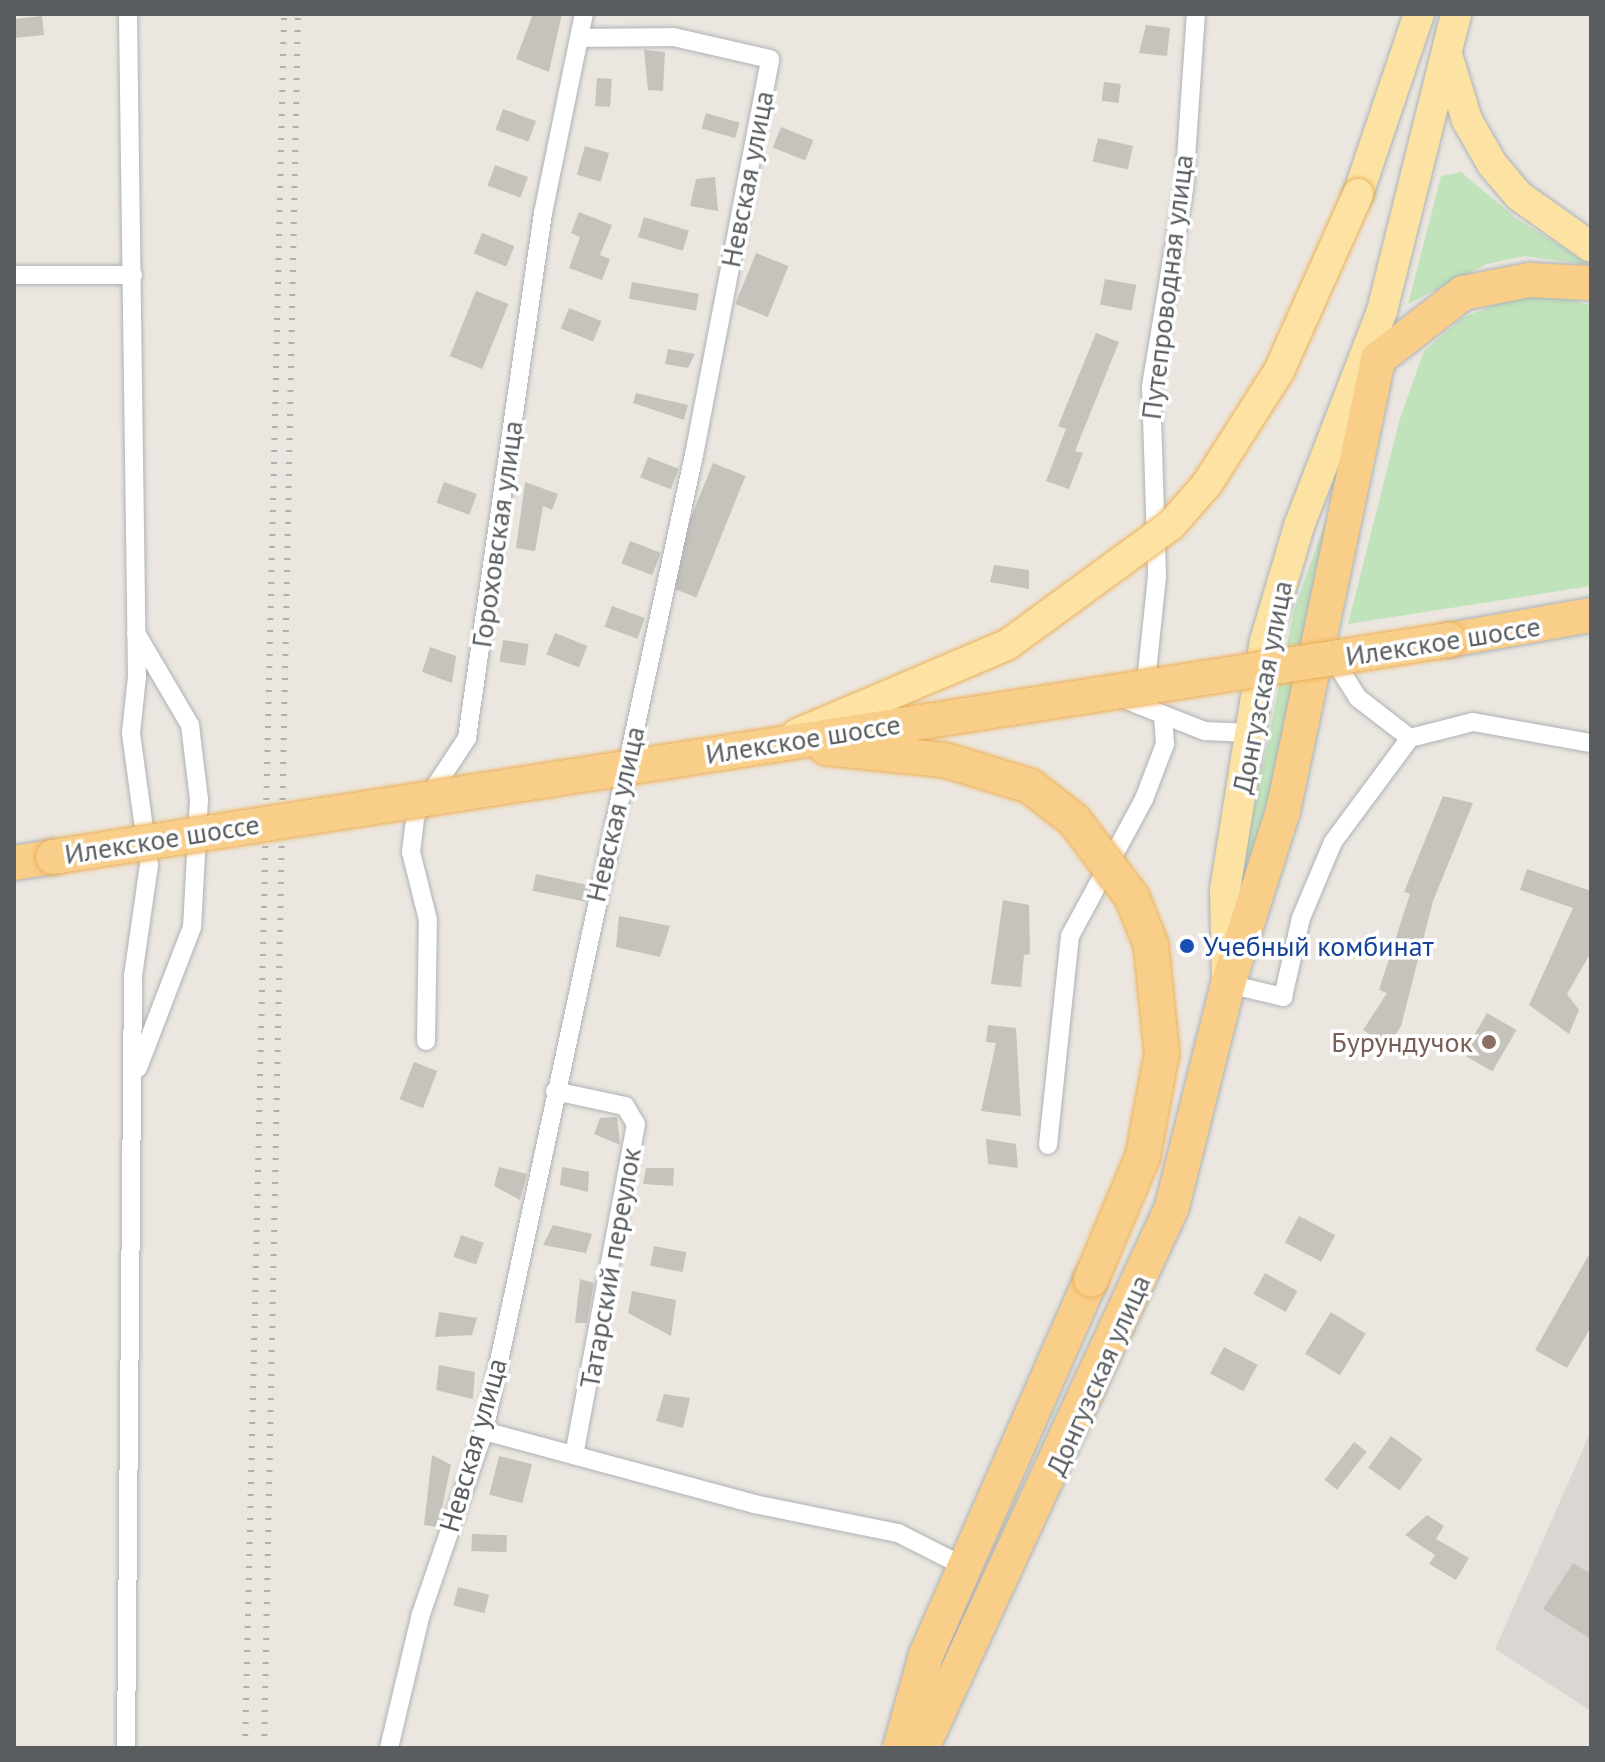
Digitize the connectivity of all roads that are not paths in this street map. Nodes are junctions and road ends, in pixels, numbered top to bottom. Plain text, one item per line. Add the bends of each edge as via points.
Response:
1 (128, 14) edge
2 (584, 14) edge
3 (1196, 14) edge
4 (1419, 14) edge
5 (1456, 14) edge
6 (581, 38) junction
7 (1447, 56) junction
8 (1591, 247) edge
9 (14, 275) edge
10 (133, 275) junction
11 (1591, 283) edge
12 (1382, 311) junction
13 (1378, 359) junction
14 (1591, 615) edge
15 (135, 632) junction
16 (1324, 640) junction
17 (1143, 703) junction
18 (1163, 718) junction
19 (1249, 733) junction
20 (1410, 738) junction
21 (774, 743) junction
22 (1591, 743) edge
23 (629, 755) junction
24 (433, 786) junction
25 (14, 863) edge
26 (1228, 984) junction
27 (426, 1041) dead end
28 (137, 1071) junction
29 (555, 1091) junction
30 (1048, 1145) dead end
31 (484, 1431) junction
32 (574, 1455) junction
33 (963, 1566) junction
34 (126, 1748) edge
35 (389, 1748) edge
36 (900, 1748) edge
37 (922, 1748) edge

1 - 10 street
2 - 6 street, Гороховская улица
3 - 17 street, Путепроводная улица via 1184,188 1151,386 1157,576
4 - 21 main road, bridge via 1358,194 1279,371 1222,462 1171,525 1007,645
5 - 7 main road, Донгузская улица
6 - 23 street, Невская улица via 673,37 770,59
6 - 24 street, Гороховская улица via 543,213 467,738
7 - 8 main road via 1467,120 1492,164 1519,196
7 - 12 main road, Донгузская улица
9 - 10 street
10 - 15 street
11 - 13 highway via 1529,280 1463,293
12 - 13 main road, Донгузская улица
12 - 19 main road, Донгузская улица via 1279,587
13 - 16 highway, Донгузская улица
14 - 21 highway, Илекское шоссе, bridge
15 - 28 street via 131,733 149,865 133,976
15 - 28 street via 190,725 199,799 192,927
16 - 20 street via 1358,698
16 - 26 highway, Донгузская улица via 1263,887
17 - 18 street
17 - 23 street via 1079,691
18 - 19 street
18 - 30 street via 1165,744 1144,799 1070,936
19 - 26 main road, Донгузская улица via 1225,890
20 - 22 street via 1473,722
20 - 26 street via 1333,842 1301,918 1283,997
21 - 25 highway, Илекское шоссе, bridge
21 - 33 highway, bridge via 945,760 1030,786 1074,820 1132,897 1151,945 1162,1053 1143,1156
23 - 24 street
23 - 29 street, Невская улица
24 - 27 street, Гороховская улица via 415,817 411,852 428,920
26 - 37 highway, Донгузская улица via 1172,1207
28 - 34 street
29 - 31 street, Невская улица
29 - 32 street, Татарский переулок via 625,1106 636,1124
31 - 32 street
31 - 35 street, Невская улица via 421,1614
32 - 33 street via 754,1504 898,1533
33 - 36 highway via 926,1655

